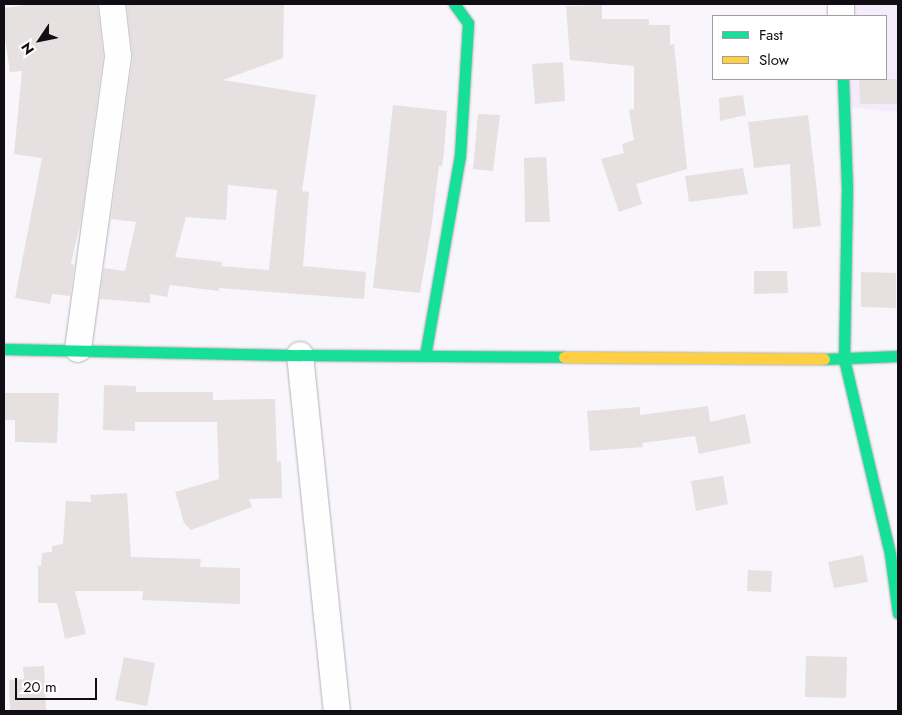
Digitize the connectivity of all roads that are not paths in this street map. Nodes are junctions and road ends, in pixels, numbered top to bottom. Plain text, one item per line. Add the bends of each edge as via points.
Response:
1 (112, 4) edge
2 (454, 4) edge
3 (843, 80) edge
4 (4, 349) edge
5 (78, 349) junction
6 (300, 355) junction
7 (425, 356) junction
8 (898, 356) edge
9 (844, 359) junction
10 (898, 613) edge
11 (337, 711) edge

1 - 5 street via 118,56
2 - 7 street via 468,23 460,155
3 - 9 street via 847,188
4 - 5 street
5 - 6 street
6 - 7 street
6 - 11 street
7 - 9 street
8 - 9 street
9 - 10 street via 890,554

